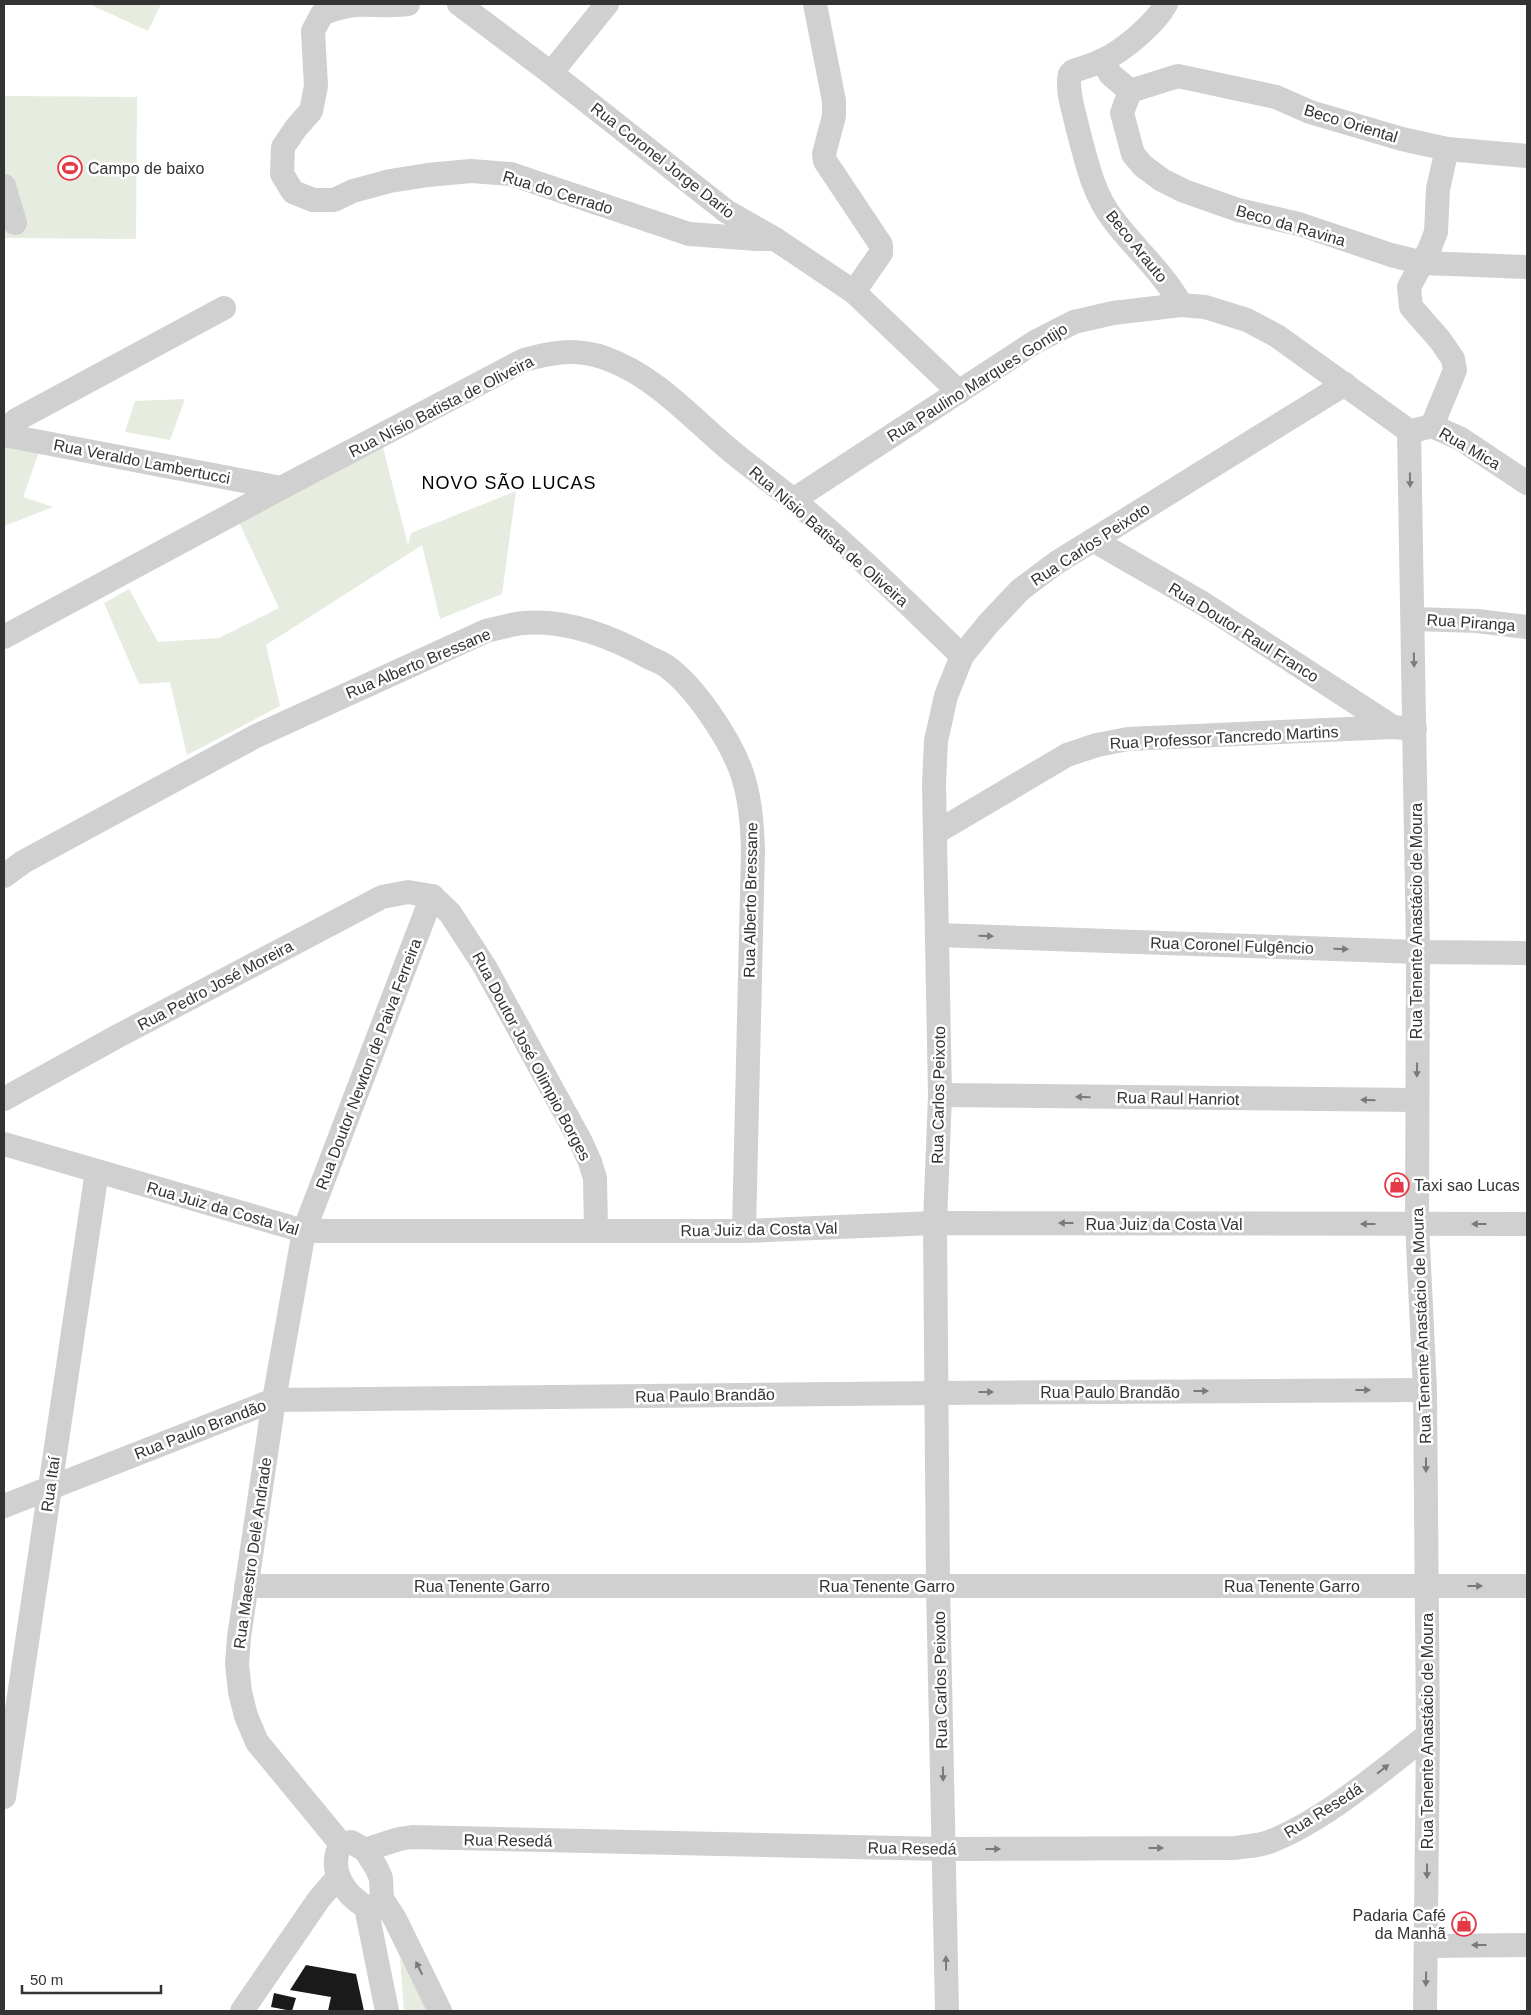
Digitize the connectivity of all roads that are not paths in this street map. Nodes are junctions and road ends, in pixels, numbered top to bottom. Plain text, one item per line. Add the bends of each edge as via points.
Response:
1 (408, 4) edge
2 (459, 4) edge
3 (607, 4) edge
4 (815, 4) edge
5 (1166, 4) edge
6 (1103, 60) junction
7 (551, 72) junction
8 (1130, 91) junction
9 (1447, 149) junction
10 (1527, 156) edge
11 (4, 186) edge
12 (14, 223) dead end
13 (775, 238) junction
14 (1423, 264) junction
15 (1527, 267) edge
16 (854, 292) junction
17 (1181, 305) junction
18 (224, 308) dead end
19 (1345, 384) junction
20 (959, 392) junction
21 (1432, 426) junction
22 (4, 431) edge
23 (1409, 431) junction
24 (4, 435) edge
25 (1527, 483) edge
26 (281, 488) junction
27 (793, 500) junction
28 (1093, 540) junction
29 (1414, 618) junction
30 (1527, 627) edge
31 (4, 637) edge
32 (962, 656) junction
33 (1404, 728) junction
34 (936, 833) junction
35 (4, 876) edge
36 (432, 896) junction
37 (938, 934) junction
38 (1418, 952) junction
39 (1527, 953) edge
40 (940, 1095) junction
41 (4, 1099) edge
42 (1416, 1100) junction
43 (4, 1144) edge
44 (97, 1171) junction
45 (935, 1223) junction
46 (1417, 1224) junction
47 (1527, 1224) edge
48 (596, 1231) junction
49 (744, 1231) junction
50 (304, 1232) junction
51 (1425, 1390) junction
52 (937, 1393) junction
53 (274, 1400) junction
54 (49, 1487) junction
55 (4, 1506) edge
56 (246, 1586) junction
57 (938, 1586) junction
58 (1426, 1586) junction
59 (1527, 1586) edge
60 (1428, 1735) junction
61 (4, 1797) edge
62 (341, 1844) junction
63 (365, 1850) junction
64 (944, 1850) junction
65 (338, 1877) junction
66 (374, 1903) junction
67 (1527, 1945) edge
68 (1427, 1946) junction
69 (242, 2011) edge
70 (387, 2011) edge
71 (440, 2011) edge
72 (947, 2011) edge
73 (1425, 2011) edge

1 - 13 street, Rua do Cerrado via 340,7 322,14 313,31 316,86 311,111 283,147 282,174 293,192 314,200 334,200 390,181 428,175 471,171 511,174 689,234
2 - 7 street, Rua Coronel Jorge Dario
3 - 7 street
4 - 16 street via 834,101 834,116 824,154 828,167 881,245 881,253
5 - 6 street via 1161,13 1129,42
6 - 8 street via 1110,74
6 - 17 street, Beco Arauto via 1073,71 1068,78 1092,183 1111,217 1172,289
7 - 13 street, Rua Coronel Jorge Dario via 726,211
8 - 9 street, Beco Oriental via 1178,76 1276,96 1310,112
8 - 14 street, Beco da Ravina via 1122,113 1133,154 1142,166 1162,180 1210,201 1299,224
9 - 10 street, Beco Oriental
9 - 14 street via 1438,189 1436,232
11 - 12 street
13 - 16 street, Rua Coronel Jorge Dario
14 - 15 street, Beco da Ravina
14 - 21 street via 1409,287 1411,307 1444,346 1453,359 1455,370
16 - 20 street, Rua Coronel Jorge Dario
17 - 19 street, Rua Paulino Marques Gontijo via 1205,306 1247,320 1277,336
17 - 20 street, Rua Paulino Marques Gontijo via 1113,312 1074,322 1035,342
18 - 22 street via 16,420
19 - 23 street, Rua Paulino Marques Gontijo
19 - 28 street, Rua Carlos Peixoto
20 - 27 street, Rua Paulino Marques Gontijo
21 - 23 street, Rua Mica
21 - 25 street, Rua Mica via 1461,439
23 -> 29 street, Rua Tenente Anastácio de Moura
24 - 26 street, Rua Veraldo Lambertucci
26 - 27 street, Rua Nísio Batista de Oliveira via 524,360 554,352 581,352 606,358 655,385
26 - 31 street, Rua Nísio Batista de Oliveira
27 - 32 street, Rua Nísio Batista de Oliveira
28 - 32 street, Rua Carlos Peixoto via 1020,590
28 - 33 street, Rua Doutor Raul Franco via 1204,604
29 - 30 street, Rua Piranga
29 -> 33 street, Rua Tenente Anastácio de Moura
32 - 34 street, Rua Carlos Peixoto via 946,696 936,741
33 - 34 street, Rua Professor Tancredo Martins via 1128,739 1097,745 1067,755
33 - 38 street, Rua Tenente Anastácio de Moura
34 - 37 street, Rua Carlos Peixoto
35 - 49 street, Rua Alberto Bressane via 23,862 256,736 486,631 524,623 561,624 632,648 670,669 700,699 720,728 740,767 751,807 753,850
36 - 41 street, Rua Pedro José Moreira via 408,892 382,897
36 - 48 street, Rua Doutor José Olimpio Borges via 450,914 485,967 580,1140 595,1178
36 - 50 street, Rua Doutor Newton de Paiva Ferreira
37 -> 38 street, Rua Coronel Fulgêncio
37 - 40 street, Rua Carlos Peixoto
38 - 39 street, Rua Coronel Fulgêncio
38 -> 42 street, Rua Tenente Anastácio de Moura
42 -> 40 street, Rua Raul Hanriot
40 - 45 street, Rua Carlos Peixoto
42 - 46 street, Rua Tenente Anastácio de Moura
43 - 44 street, Rua Juiz da Costa Val
44 - 50 street, Rua Juiz da Costa Val
44 - 54 street, Rua Itaí
46 -> 45 street, Rua Juiz da Costa Val
45 - 49 street, Rua Juiz da Costa Val
45 - 52 street, Rua Carlos Peixoto
47 -> 46 street, Rua Juiz da Costa Val
46 - 51 street, Rua Tenente Anastácio de Moura
48 - 49 street, Rua Juiz da Costa Val
48 - 50 street, Rua Juiz da Costa Val
50 - 53 street, Rua Maestro Delê Andrade
52 -> 51 street, Rua Paulo Brandão
51 -> 58 street, Rua Tenente Anastácio de Moura
52 - 53 street, Rua Paulo Brandão
52 - 57 street, Rua Carlos Peixoto
53 - 54 street, Rua Paulo Brandão
53 - 56 street, Rua Maestro Delê Andrade
54 - 55 street, Rua Paulo Brandão
54 - 61 street, Rua Itaí
56 - 57 street, Rua Tenente Garro
56 - 62 street, Rua Maestro Delê Andrade via 237,1664 246,1716 257,1742
57 - 58 street, Rua Tenente Garro
57 -> 64 street, Rua Carlos Peixoto
58 -> 59 street, Rua Tenente Garro
58 - 60 street, Rua Tenente Anastácio de Moura
64 -> 60 street, Rua Resedá via 1235,1848 1267,1843 1297,1830
60 -> 68 street, Rua Tenente Anastácio de Moura
62 - 63 street via 351,1842
62 - 65 street via 337,1851
63 - 64 street, Rua Resedá via 399,1838
63 - 66 street via 383,1888
72 -> 64 street, Rua Carlos Peixoto
65 - 66 street via 345,1891 355,1900
65 - 69 street
66 - 70 street
71 -> 66 street via 395,1919
67 -> 68 street
68 -> 73 street, Rua Tenente Anastácio de Moura

